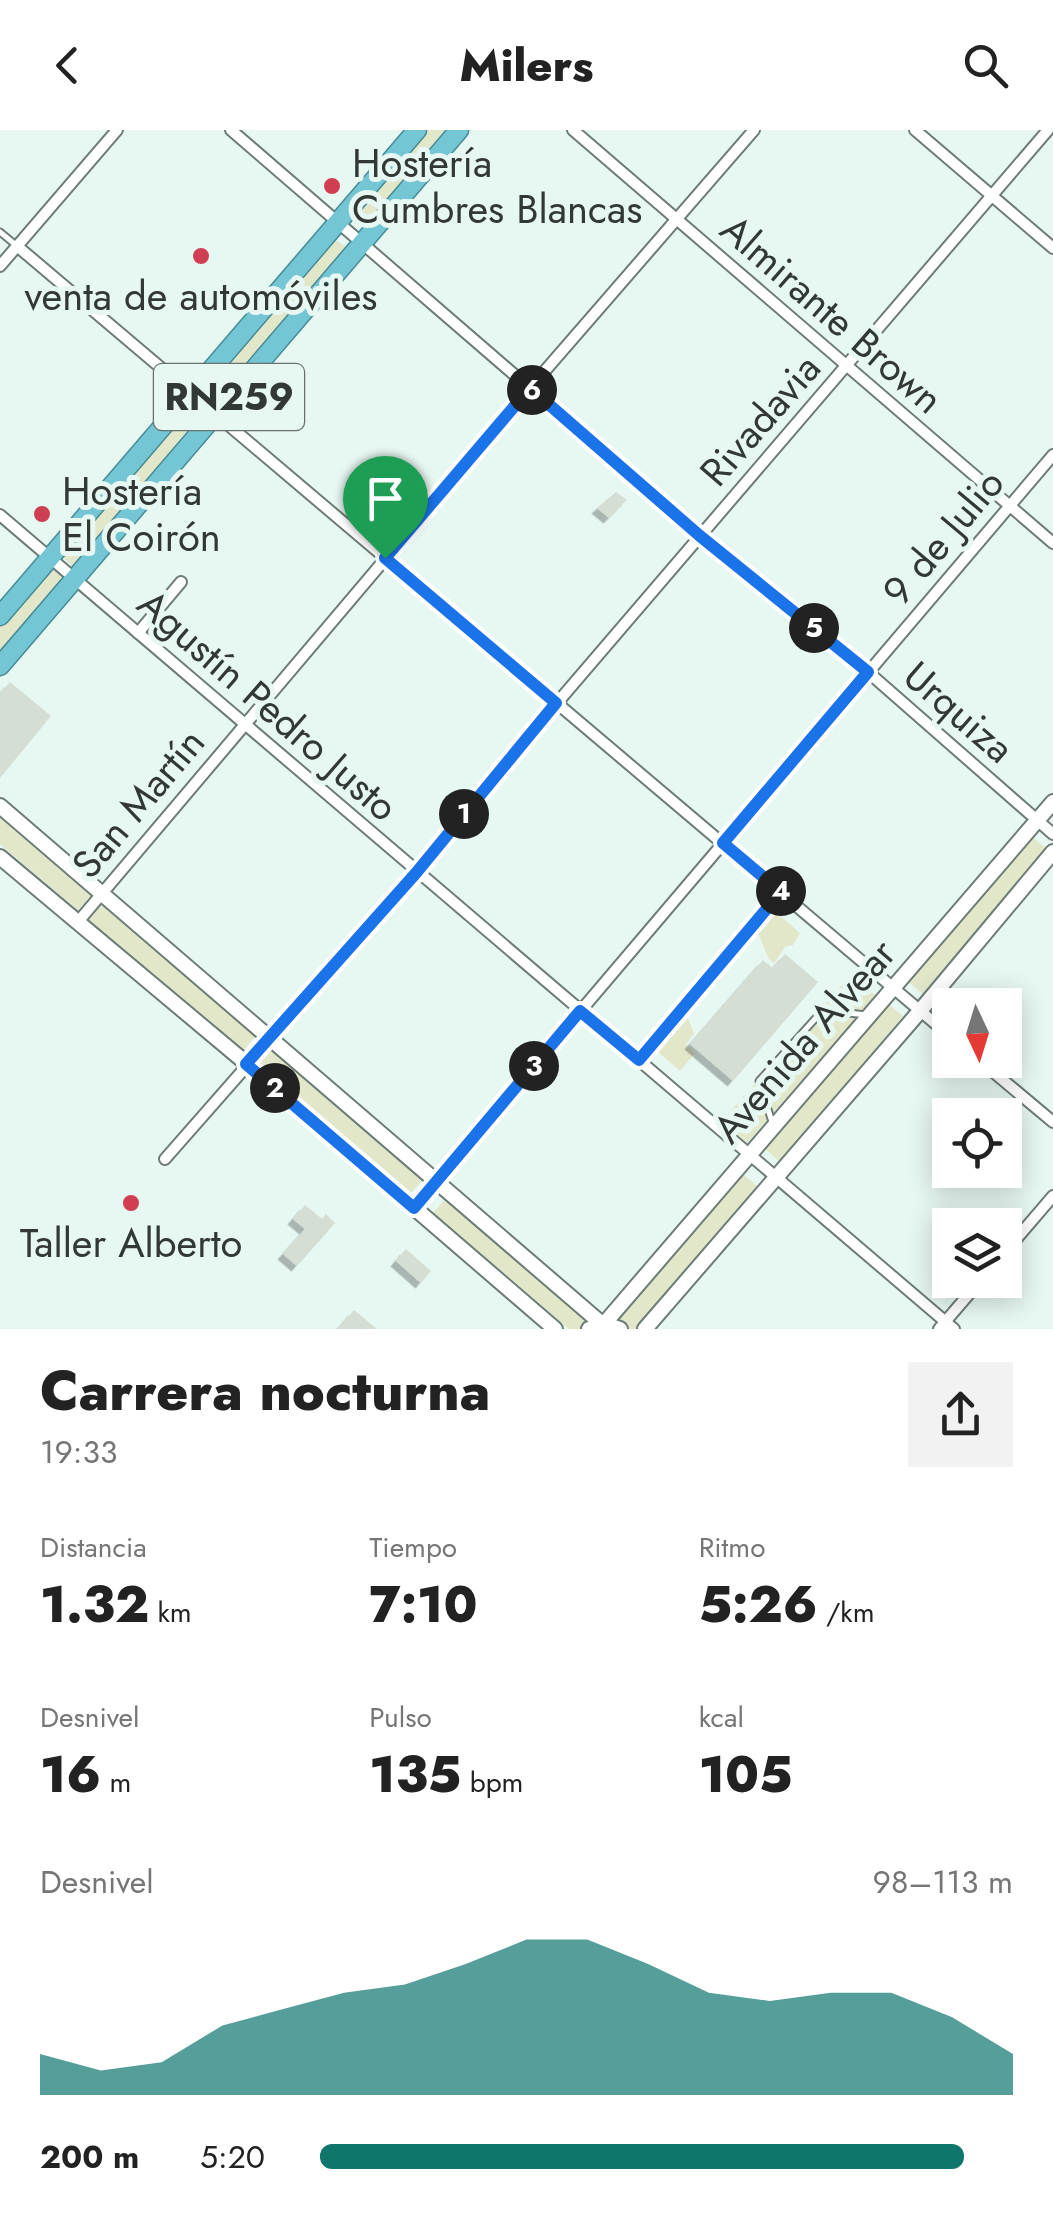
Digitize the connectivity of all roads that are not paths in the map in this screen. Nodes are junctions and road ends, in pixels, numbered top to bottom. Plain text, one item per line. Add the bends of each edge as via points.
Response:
1 (116, 130) edge
2 (232, 130) edge
3 (417, 130) edge
4 (459, 130) edge
5 (572, 130) edge
6 (754, 130) edge
7 (915, 130) edge
8 (1048, 130) edge
9 (992, 196) junction
10 (676, 219) junction
11 (340, 221) junction
12 (0, 232) edge
13 (363, 243) junction
14 (17, 246) junction
15 (1053, 248) edge
16 (0, 266) edge
17 (845, 367) junction
18 (530, 388) junction
19 (190, 393) junction
20 (215, 414) junction
21 (1053, 455) edge
22 (1010, 506) junction
23 (0, 514) edge
24 (700, 536) junction
25 (1053, 543) edge
26 (50, 557) junction
27 (385, 558) junction
28 (74, 576) junction
29 (181, 582) dead end
30 (0, 616) edge
31 (138, 633) junction
32 (0, 666) edge
33 (868, 672) junction
34 (556, 703) junction
35 (244, 724) junction
36 (1053, 802) edge
37 (0, 806) edge
38 (1037, 820) junction
39 (1053, 834) edge
40 (723, 843) junction
41 (1053, 852) edge
42 (0, 857) edge
43 (416, 873) junction
44 (781, 892) junction
45 (100, 894) junction
46 (77, 923) junction
47 (892, 988) junction
48 (580, 1011) junction
49 (920, 1011) junction
50 (869, 1016) junction
51 (932, 1021) edge
52 (268, 1038) junction
53 (639, 1060) junction
54 (246, 1064) junction
55 (1000, 1078) edge
56 (1053, 1122) edge
57 (773, 1127) junction
58 (750, 1154) junction
59 (165, 1159) dead end
60 (776, 1178) junction
61 (437, 1180) junction
62 (1053, 1196) edge
63 (414, 1208) junction
64 (1022, 1232) edge
65 (968, 1298) edge
66 (604, 1327) edge
67 (946, 1327) edge
68 (555, 1329) edge
69 (645, 1329) edge

1 - 14 street
2 - 11 street, Urquiza
3 - 11 highway, RN259
4 - 13 highway, RN259
5 - 10 street, Almirante Brown
6 - 10 street, San Martín
7 - 9 street
8 - 9 street, Rivadavia
9 - 15 street
9 - 17 street, Rivadavia
10 - 17 street, Almirante Brown
10 - 18 street, San Martín
11 - 13 street, Urquiza
11 - 19 highway, RN259
12 - 14 lane
13 - 18 street, Urquiza
13 - 20 highway, RN259
14 - 16 street
14 - 19 street
17 - 22 street, Almirante Brown
17 - 24 street, Rivadavia
18 - 24 street, Urquiza
18 - 27 street, San Martín
19 - 20 street
19 - 26 highway, RN259
20 - 27 street
20 - 28 highway, RN259
21 - 22 street, 9 de Julio
22 - 25 street, Almirante Brown
22 - 33 street, 9 de Julio
23 - 26 street, Agustín Pedro Justo
24 - 33 street, Urquiza
24 - 34 street, Rivadavia
26 - 28 street, Agustín Pedro Justo
26 - 30 highway, RN259
27 - 34 street
27 - 35 street, San Martín
28 - 31 street, Agustín Pedro Justo
28 - 32 highway, RN259
29 - 31 street
31 - 35 street, Agustín Pedro Justo
33 - 38 street, Urquiza
33 - 40 street, 9 de Julio
34 - 40 street
34 - 43 street, Rivadavia
35 - 43 street, Agustín Pedro Justo
35 - 45 street, San Martín
36 - 38 main road, Avenida Alvear
37 - 45 main road
38 - 39 street, Urquiza
38 - 47 main road, Avenida Alvear
40 - 44 street
40 - 48 street, 9 de Julio
41 - 49 main road, Avenida Alvear
42 - 46 main road
43 - 48 street, Agustín Pedro Justo
43 - 52 street, Rivadavia
44 - 47 street
44 - 53 lane
45 - 46 street, San Martín
45 - 52 main road
46 - 54 main road
47 - 49 street
47 - 50 main road, Avenida Alvear
48 - 53 street, Agustín Pedro Justo
48 - 61 street, 9 de Julio
49 - 51 street
49 - 60 main road, Avenida Alvear
50 - 57 main road, Avenida Alvear
50 - 57 lane via 823,1010 760,1082
52 - 54 street, Rivadavia
52 - 61 main road
53 - 58 street, Agustín Pedro Justo
54 - 59 street, Rivadavia
54 - 63 main road
55 - 56 street
57 - 58 main road, Avenida Alvear
58 - 60 street, Agustín Pedro Justo
58 - 66 main road, Avenida Alvear
60 - 67 street, Agustín Pedro Justo
60 - 69 main road, Avenida Alvear
61 - 63 street, 9 de Julio
61 - 66 main road
62 - 64 street
63 - 68 main road
65 - 67 street

